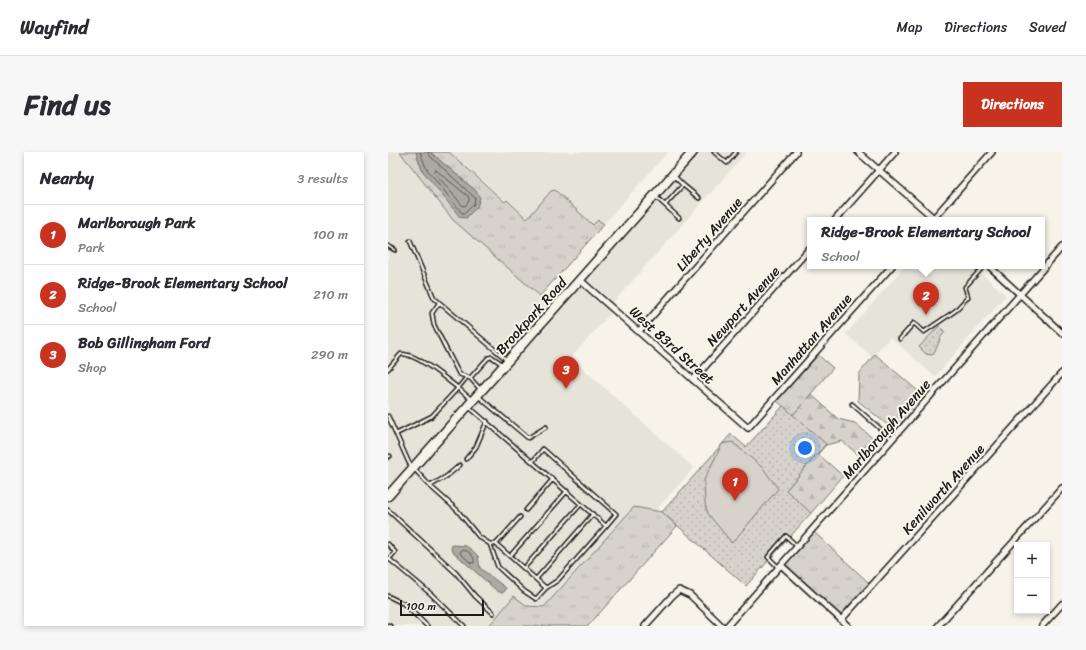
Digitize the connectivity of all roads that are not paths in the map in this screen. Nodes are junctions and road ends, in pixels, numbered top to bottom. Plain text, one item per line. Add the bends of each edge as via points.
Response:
1 (693, 152) edge
2 (736, 152) edge
3 (796, 152) edge
4 (858, 152) edge
5 (895, 152) edge
6 (992, 152) edge
7 (716, 153) edge
8 (878, 171) junction
9 (673, 175) junction
10 (684, 185) junction
11 (655, 196) junction
12 (699, 198) dead end
13 (665, 205) junction
14 (838, 217) edge
15 (932, 217) edge
16 (936, 217) edge
17 (679, 218) dead end
18 (410, 241) dead end
19 (388, 246) edge
20 (1062, 246) edge
21 (395, 250) dead end
22 (807, 251) edge
23 (1045, 265) edge
24 (889, 269) edge
25 (981, 269) edge
26 (992, 269) edge
27 (1042, 269) edge
28 (580, 280) junction
29 (1020, 294) junction
30 (439, 303) junction
31 (639, 331) junction
32 (1062, 333) edge
33 (900, 339) dead end
34 (506, 363) junction
35 (388, 369) edge
36 (1062, 372) edge
37 (469, 378) junction
38 (693, 380) junction
39 (458, 388) junction
40 (475, 398) junction
41 (852, 404) dead end
42 (388, 416) edge
43 (487, 421) junction
44 (546, 426) dead end
45 (748, 428) joint
46 (396, 434) junction
47 (892, 440) junction
48 (466, 459) dead end
49 (533, 461) junction
50 (460, 465) dead end
51 (413, 468) junction
52 (553, 479) junction
53 (430, 486) junction
54 (1062, 488) edge
55 (567, 491) junction
56 (388, 496) edge
57 (581, 504) junction
58 (388, 510) edge
59 (526, 510) dead end
60 (593, 514) junction
61 (520, 517) dead end
62 (606, 526) junction
63 (388, 544) edge
64 (490, 544) junction
65 (496, 544) junction
66 (798, 547) junction
67 (510, 556) junction
68 (389, 559) edge
69 (781, 567) junction
70 (524, 568) junction
71 (536, 579) junction
72 (546, 588) junction
73 (388, 596) edge
74 (1062, 604) edge
75 (493, 613) dead end
76 (842, 620) junction
77 (427, 626) edge
78 (464, 626) edge
79 (645, 626) edge
80 (722, 626) edge
81 (727, 626) edge
82 (848, 626) edge
83 (938, 626) edge
84 (1042, 626) edge

1 - 9 main road, Brookpark Road
2 - 7 lane via 727,163
3 - 31 street, Liberty Avenue
4 - 8 street
5 - 8 street
6 - 16 street
8 - 14 street
8 - 15 street
9 - 10 lane
9 - 11 main road, Brookpark Road
10 - 12 lane
10 - 13 lane
11 - 13 lane
11 - 28 main road, Brookpark Road
13 - 17 lane
18 - 30 lane via 434,298
19 - 21 lane
20 - 23 street, Marlborough Avenue
22 - 38 street, Newport Avenue
24 - 45 street, Manhattan Avenue
25 - 33 lane via 965,287 968,297 955,311 924,332 914,323
26 - 29 street
27 - 29 street, Marlborough Avenue
28 - 31 street, West 83rd Street
28 - 34 main road, Brookpark Road
29 - 32 street
29 - 47 street, Marlborough Avenue
30 - 34 lane
30 - 37 lane via 432,313 434,325 459,374
31 - 38 street, West 83rd Street
34 - 37 lane via 492,357 488,358
34 - 40 main road, Brookpark Road
35 - 39 lane via 401,354 406,354 420,360
36 - 76 street, Kenilworth Avenue
37 - 39 lane
37 - 40 lane
38 - 45 street, West 83rd Street
39 - 40 lane
39 - 46 lane via 432,416
40 - 43 lane
40 - 44 lane via 528,438
40 - 51 main road, Brookpark Road
41 - 47 lane
42 - 46 lane
43 - 48 lane via 476,447
43 - 49 lane
46 - 51 lane via 408,463
47 - 66 street, Marlborough Avenue
49 - 52 lane
49 - 62 lane via 543,449 616,514
50 - 53 lane
51 - 53 lane
51 - 56 main road, Brookpark Road
52 - 55 lane
52 - 59 lane
53 - 64 lane via 457,510 479,537
54 - 83 street
55 - 57 lane
55 - 67 lane
57 - 60 lane
57 - 70 lane
58 - 75 lane via 456,573
60 - 62 lane
60 - 71 lane
61 - 65 lane
62 - 72 lane via 558,580
63 - 68 lane via 395,552
64 - 65 lane
64 - 72 lane via 498,566 524,591 536,599
65 - 67 lane
66 - 69 street, Marlborough Avenue
66 - 69 lane via 786,536 768,557
67 - 70 lane
68 - 78 lane
69 - 76 street
69 - 81 street, Marlborough Avenue
70 - 71 lane
71 - 72 lane
73 - 77 lane via 404,604
74 - 84 street
76 - 82 street
79 - 80 street via 679,590 690,595

